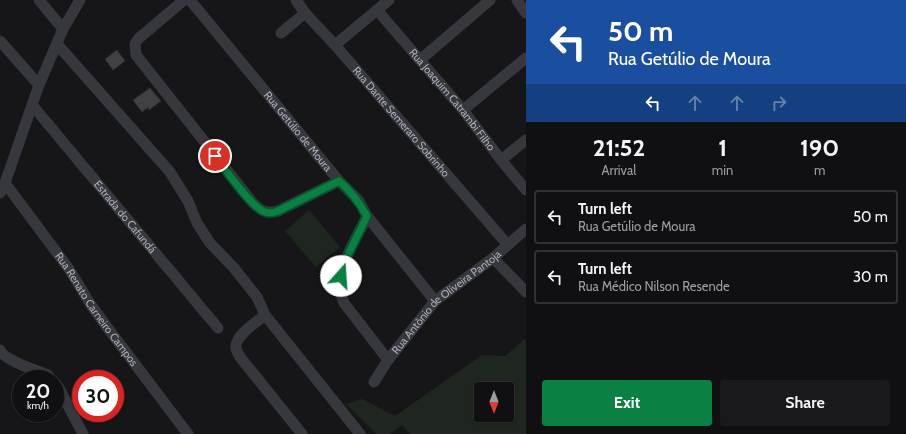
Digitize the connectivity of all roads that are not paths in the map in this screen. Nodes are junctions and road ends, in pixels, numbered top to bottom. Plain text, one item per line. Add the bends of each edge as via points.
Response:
1 (39, 0) edge
2 (80, 0) edge
3 (184, 0) edge
4 (190, 0) edge
5 (296, 0) edge
6 (389, 0) edge
7 (490, 0) edge
8 (517, 0) edge
9 (377, 10) junction
10 (305, 13) junction
11 (526, 13) edge
12 (63, 29) junction
13 (280, 33) dead end
14 (0, 41) edge
15 (57, 44) junction
16 (335, 45) junction
17 (526, 58) edge
18 (420, 60) junction
19 (39, 85) junction
20 (33, 106) junction
21 (463, 110) junction
22 (526, 140) edge
23 (501, 160) junction
24 (339, 181) junction
25 (2, 188) edge
26 (526, 190) edge
27 (367, 216) junction
28 (526, 229) edge
29 (507, 244) junction
30 (493, 258) junction
31 (526, 292) edge
32 (435, 302) junction
33 (265, 315) junction
34 (218, 328) dead end
35 (0, 350) edge
36 (388, 360) junction
37 (35, 370) edge
38 (374, 382) dead end
39 (64, 398) edge
40 (83, 434) edge
41 (188, 434) edge
42 (302, 434) edge
43 (360, 434) edge

1 - 12 street
2 - 12 street
3 - 24 street via 138,39 135,44 136,55 253,203 263,211 278,211
4 - 24 street, Rua Getúlio de Moura
5 - 10 street, Rua Dante Semeraro Sobrinho
6 - 9 street
7 - 18 street
8 - 11 street
9 - 16 street
9 - 18 street, Rua Joaquim Catrambi Filho
10 - 13 street
10 - 16 street, Rua Dante Semeraro Sobrinho
12 - 15 street
14 - 19 street
15 - 19 street
15 - 33 street via 170,172 188,201 197,223 257,297
16 - 29 street, Rua Dante Semeraro Sobrinho
17 - 21 street
18 - 21 street, Rua Joaquim Catrambi Filho
19 - 20 street
20 - 25 street
20 - 34 street, Estrada do Cafundá
21 - 23 street, Rua Joaquim Catrambi Filho
22 - 23 street
23 - 26 street, Rua Joaquim Catrambi Filho
24 - 27 street, Rua Getúlio de Moura via 353,194
25 - 41 street, Rua Renato Carneiro Campos via 69,269 91,306
27 - 32 street, Rua Getúlio de Moura
27 - 36 street via 342,267 341,296
28 - 29 street, Rua Antônio de Oliveira Pantoja
29 - 30 street, Rua Antônio de Oliveira Pantoja
30 - 31 street
30 - 32 street, Rua Antônio de Oliveira Pantoja
32 - 36 street, Rua Antônio de Oliveira Pantoja
33 - 42 street via 239,336 236,348 240,357
33 - 43 street
35 - 37 street via 10,360
36 - 38 street, Rua Antônio de Oliveira Pantoja
39 - 40 street

